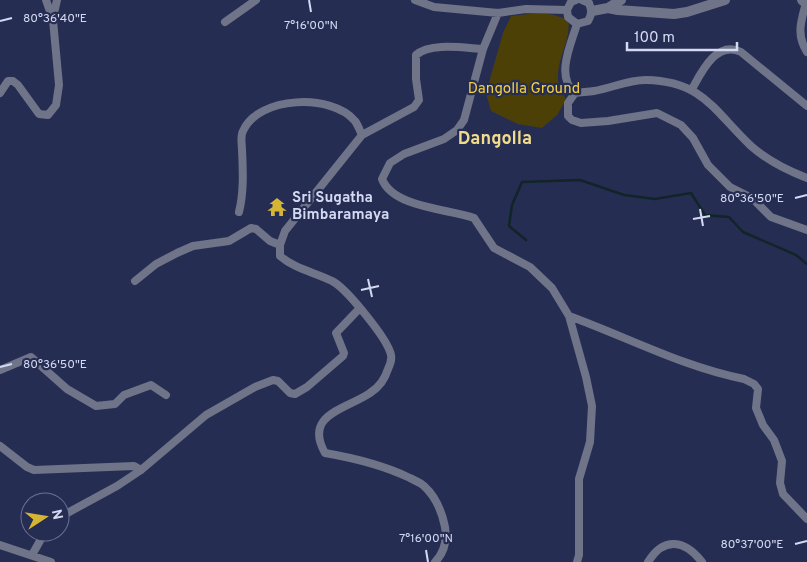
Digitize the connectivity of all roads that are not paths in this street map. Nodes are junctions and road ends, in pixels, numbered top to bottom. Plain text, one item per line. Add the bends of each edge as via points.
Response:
1 (46, 0) edge
2 (57, 0) edge
3 (256, 0) edge
4 (415, 0) edge
5 (576, 0) edge
6 (582, 0) edge
7 (621, 0) edge
8 (725, 0) edge
9 (802, 0) edge
10 (807, 3) edge
11 (608, 8) junction
12 (567, 10) junction
13 (592, 11) junction
14 (498, 13) junction
15 (53, 20) junction
16 (225, 22) dead end
17 (577, 24) junction
18 (483, 49) junction
19 (807, 52) edge
20 (692, 89) junction
21 (0, 93) edge
22 (575, 93) junction
23 (807, 106) edge
24 (362, 135) junction
25 (807, 178) edge
26 (239, 212) dead end
27 (807, 230) edge
28 (280, 246) junction
29 (135, 281) dead end
30 (360, 309) junction
31 (569, 316) junction
32 (0, 370) edge
33 (166, 395) dead end
34 (0, 446) edge
35 (141, 470) junction
36 (70, 512) edge
37 (807, 519) edge
38 (39, 542) edge
39 (0, 544) edge
40 (32, 555) junction
41 (51, 562) edge
42 (435, 562) edge
43 (577, 562) edge
44 (648, 562) edge
45 (702, 562) edge

1 - 15 street
2 - 15 street
3 - 16 street
4 - 14 street via 434,7
5 - 12 street
6 - 13 street via 589,3
7 - 11 street
8 - 11 street via 674,14
9 - 10 street
10 - 19 street via 799,26
11 - 13 street
12 - 14 street via 526,9
12 - 17 street via 568,17
13 - 17 street via 588,21
14 - 18 street
15 - 21 street via 59,85 52,112 39,114 13,81 8,81
17 - 22 street via 564,72 569,88
18 - 24 street via 451,47 421,50 416,55 419,100 414,107
18 - 31 street via 464,120 444,139 404,154 390,163 382,179 385,186 401,198 424,207 474,218 494,248 530,268 552,288
20 - 22 street via 667,81 644,80
20 - 23 street via 714,55 734,48
20 - 25 street via 768,159
22 - 27 street via 568,102 568,116 581,123 657,113 681,125 693,138 708,165 730,187 752,198 771,217
24 - 26 street via 354,121 344,113 312,102 281,103 254,116 242,132
24 - 28 street via 285,231
28 - 29 street via 256,228 251,228 229,241 193,246 177,253
28 - 30 street via 280,256 288,263 334,282
30 - 35 street via 336,333 343,356 307,387 295,394 278,381 255,387 206,415
30 - 42 street via 380,332 391,353 391,360 379,385 369,394 332,413 324,422 319,430 320,444 325,453 394,470 423,485 443,517 447,538 441,556
31 - 37 street via 664,355 754,384 758,388 756,408 782,461 780,483 783,494
31 - 43 street via 592,406 590,442 579,479
32 - 33 street via 31,357 67,389 96,406 116,404 124,396 151,385
34 - 35 street via 34,470 134,466
35 - 36 street
38 - 40 street
39 - 40 street
40 - 41 street
44 - 45 street via 661,548 678,543 694,552

